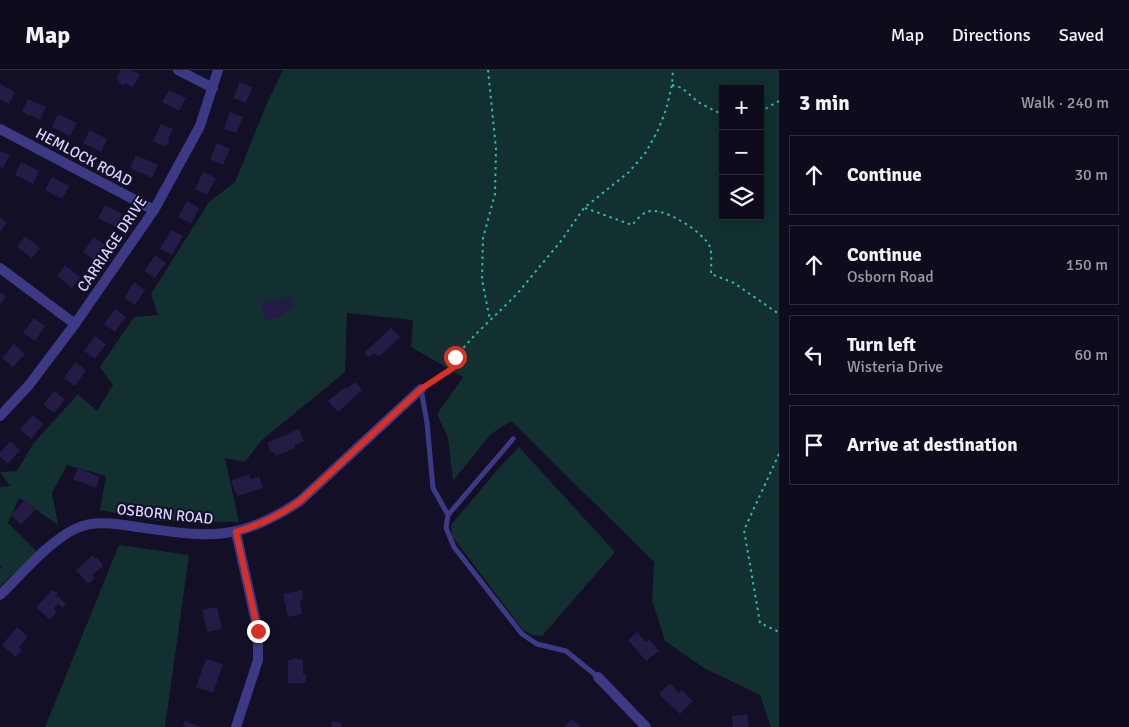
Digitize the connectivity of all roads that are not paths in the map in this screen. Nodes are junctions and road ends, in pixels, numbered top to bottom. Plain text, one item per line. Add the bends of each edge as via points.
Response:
1 (178, 70) edge
2 (218, 70) edge
3 (213, 88) junction
4 (0, 129) edge
5 (154, 210) junction
6 (0, 268) edge
7 (75, 324) junction
8 (421, 389) joint
9 (0, 416) edge
10 (513, 439) dead end
11 (448, 514) junction
12 (236, 532) junction
13 (0, 595) edge
14 (598, 677) joint
15 (236, 727) edge
16 (646, 727) edge

1 - 3 street
2 - 3 street, CARRIAGE DRIVE
3 - 5 street, CARRIAGE DRIVE via 200,126
4 - 5 street, HEMLOCK ROAD
5 - 7 street, CARRIAGE DRIVE
6 - 7 street
7 - 9 street, CARRIAGE DRIVE via 29,386
8 - 11 lane via 428,423 433,488
8 - 12 street, OSBORN ROAD via 300,501 279,516
10 - 11 lane
11 - 14 lane via 446,528 454,547 522,634 537,644 566,651
12 - 13 street, OSBORN ROAD via 204,536 127,525 98,523 79,527 61,536
12 - 15 street via 258,631 258,660
14 - 16 street

